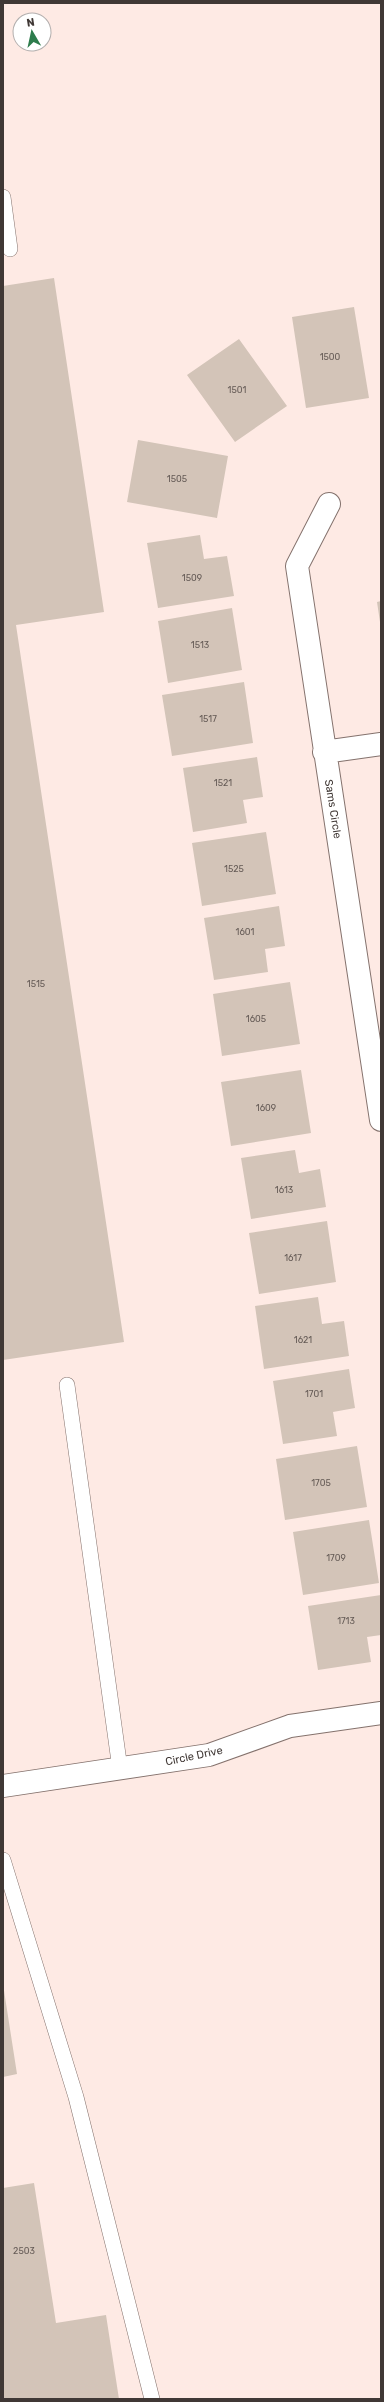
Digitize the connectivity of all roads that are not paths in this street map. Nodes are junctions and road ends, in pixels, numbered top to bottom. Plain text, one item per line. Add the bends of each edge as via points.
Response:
1 (3, 197) edge
2 (10, 249) dead end
3 (329, 504) dead end
4 (381, 744) edge
5 (324, 752) junction
6 (381, 1120) edge
7 (67, 1385) dead end
8 (381, 1713) edge
9 (120, 1769) junction
10 (3, 1786) edge
11 (3, 1860) edge
12 (152, 2399) edge

1 - 2 lane
3 - 5 street, Sams Circle via 297,566
4 - 5 street
5 - 6 street, Sams Circle
7 - 9 lane
8 - 9 street, Circle Drive via 290,1726 210,1755
9 - 10 street, Circle Drive
11 - 12 lane via 76,2097

